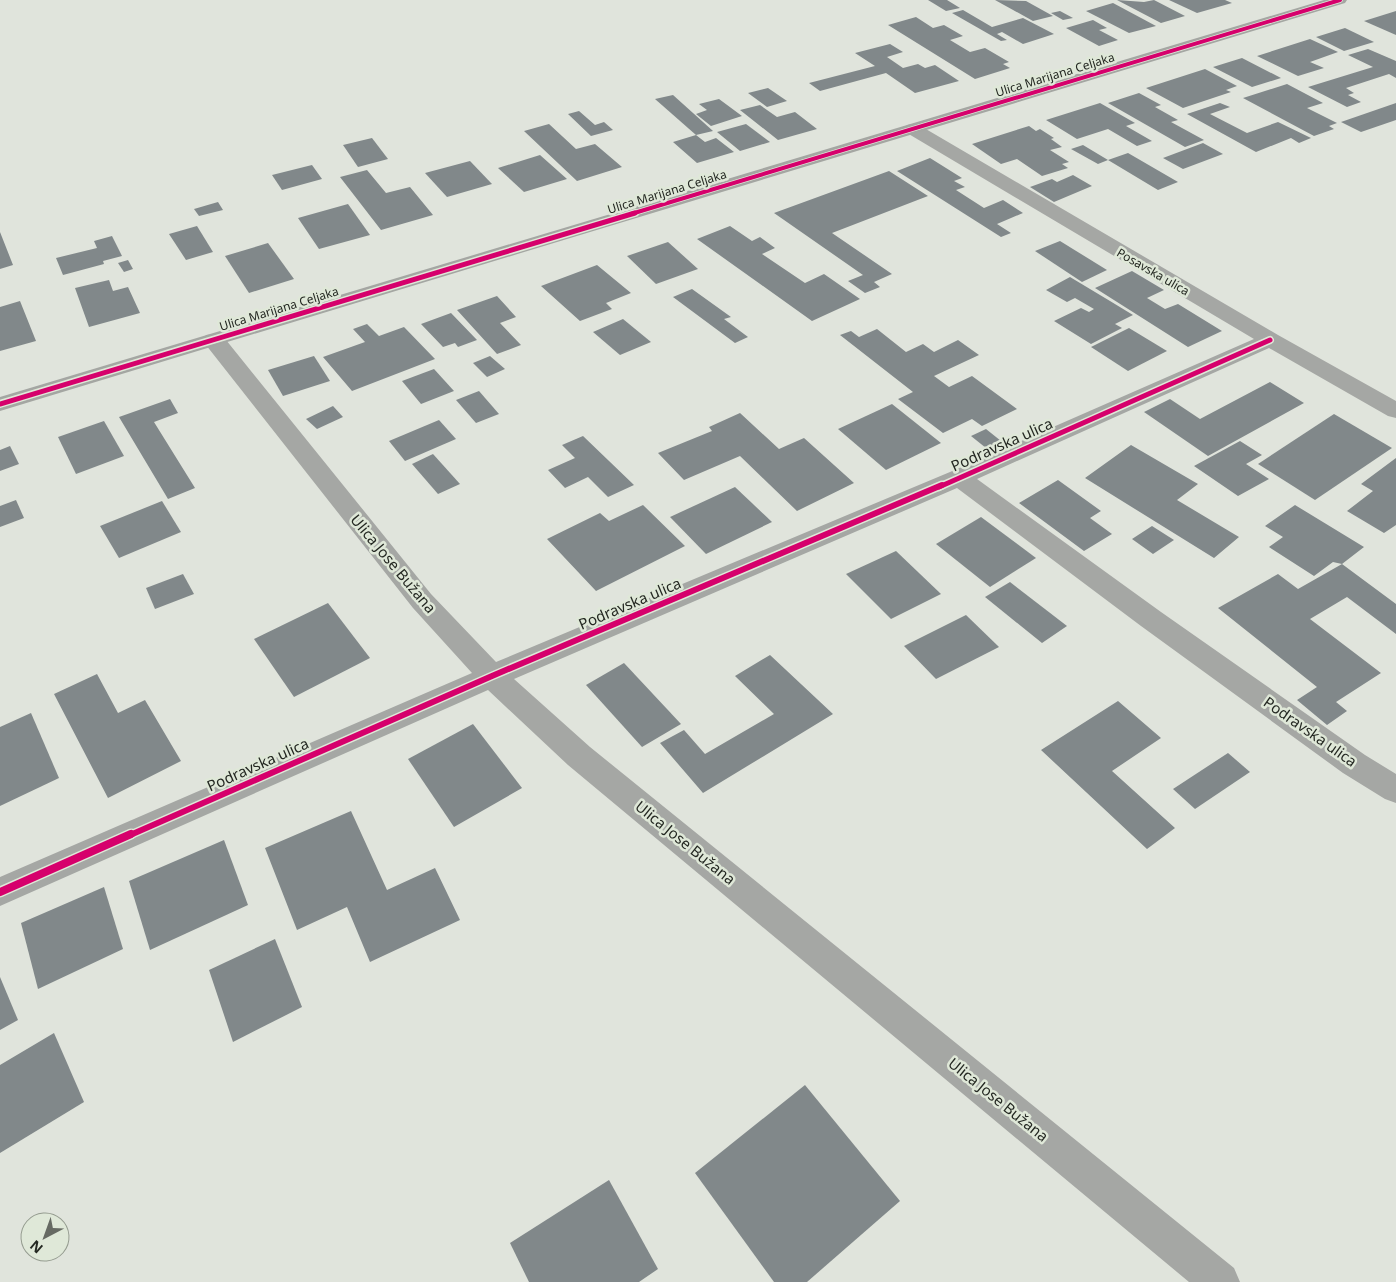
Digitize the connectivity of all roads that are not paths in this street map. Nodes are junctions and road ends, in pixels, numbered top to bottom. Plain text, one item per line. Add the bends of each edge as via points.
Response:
1 (1340, 0) edge
2 (913, 130) junction
3 (214, 340) junction
4 (1270, 340) junction
5 (0, 404) edge
6 (1396, 410) edge
7 (959, 478) junction
8 (492, 676) junction
9 (1396, 790) edge
10 (0, 892) edge
11 (1220, 1282) edge

1 - 2 main road, Ulica Marijana Celjaka
2 - 3 main road, Ulica Marijana Celjaka
2 - 4 street, Posavska ulica
3 - 5 main road, Ulica Marijana Celjaka
3 - 8 street, Ulica Jose Bužana via 422,601
4 - 6 street, Posavska ulica
4 - 7 street, Podravska ulica
7 - 8 street, Podravska ulica
7 - 9 street, Podravska ulica via 1159,625 1354,764
8 - 10 street, Podravska ulica
8 - 11 street, Ulica Jose Bužana via 594,768

